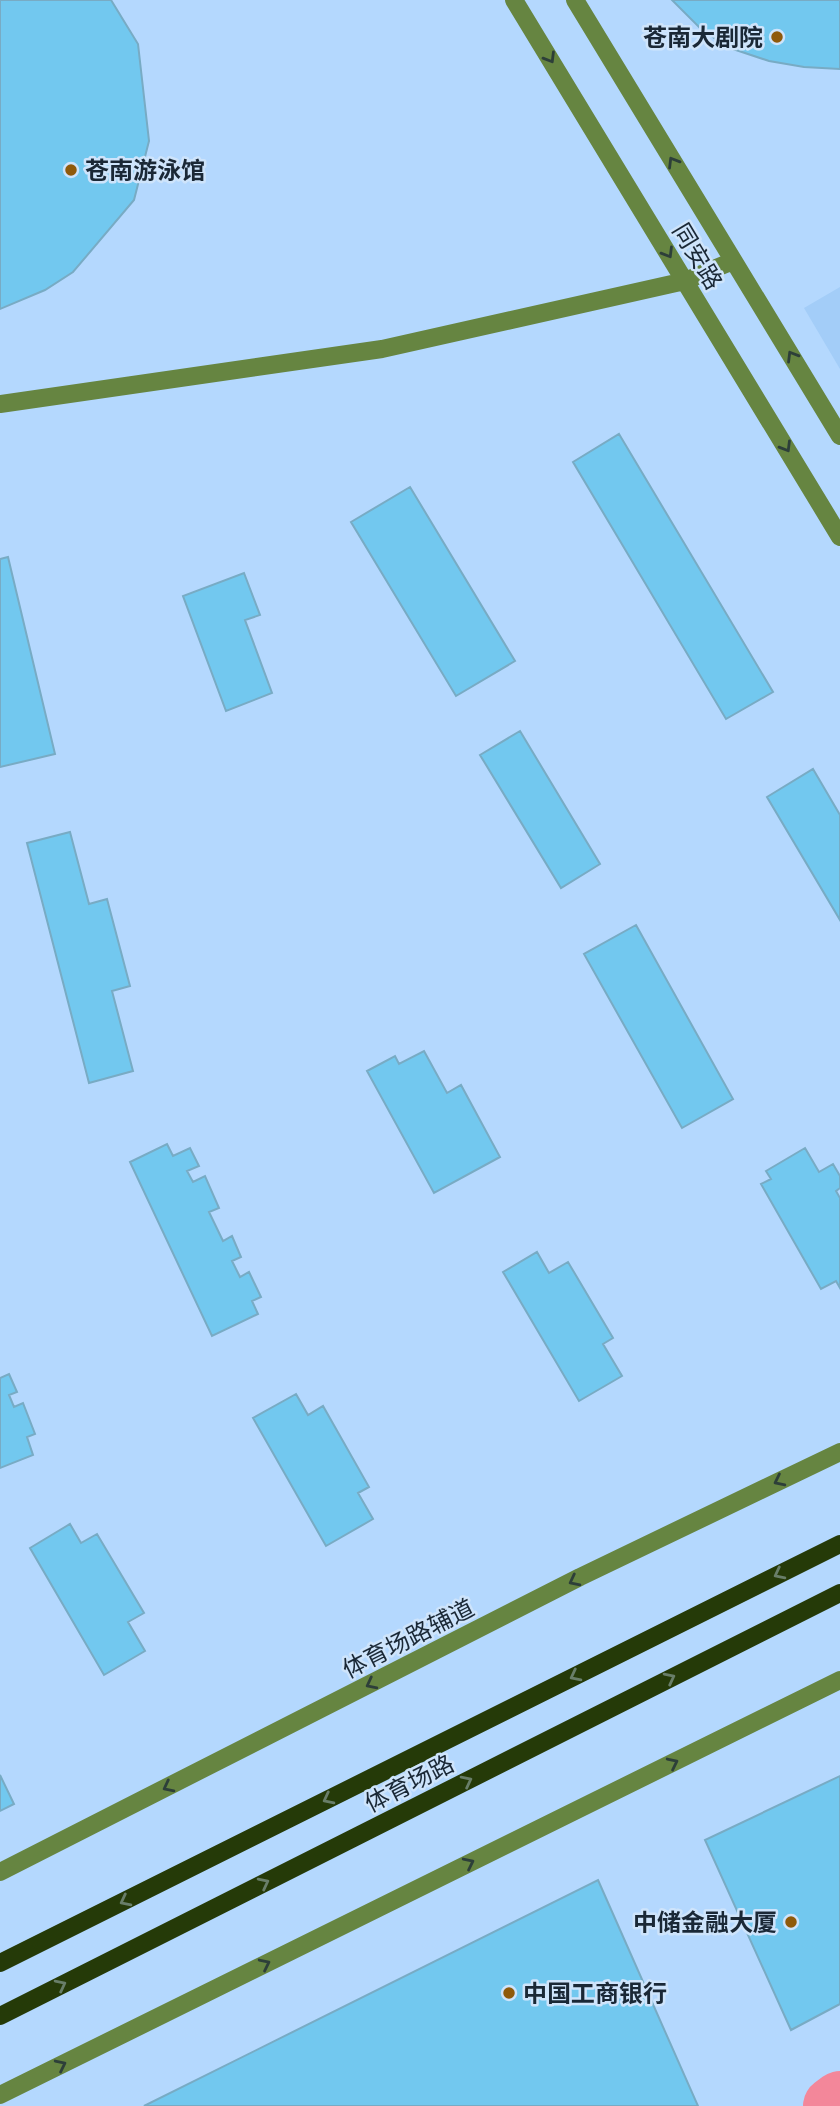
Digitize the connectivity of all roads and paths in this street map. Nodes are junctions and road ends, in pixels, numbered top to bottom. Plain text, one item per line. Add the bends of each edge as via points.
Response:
1 (514, 0) edge
2 (575, 0) edge
3 (733, 261) junction
4 (685, 281) junction
5 (0, 404) edge
6 (840, 436) edge
7 (840, 537) edge
8 (840, 1452) edge
9 (840, 1544) edge
10 (840, 1593) edge
11 (840, 1680) edge
12 (0, 1872) edge
13 (0, 1963) edge
14 (0, 2016) edge
15 (0, 2095) edge

1 -> 4 street, 同安路
3 -> 2 street, 同安路
3 - 4 street
6 -> 3 street, 同安路
4 - 5 street via 382,349
4 -> 7 street, 同安路
8 -> 12 street, 体育场路辅道 via 580,1577
9 -> 13 main road, 体育场路
14 -> 10 main road, 体育场路
15 -> 11 street

